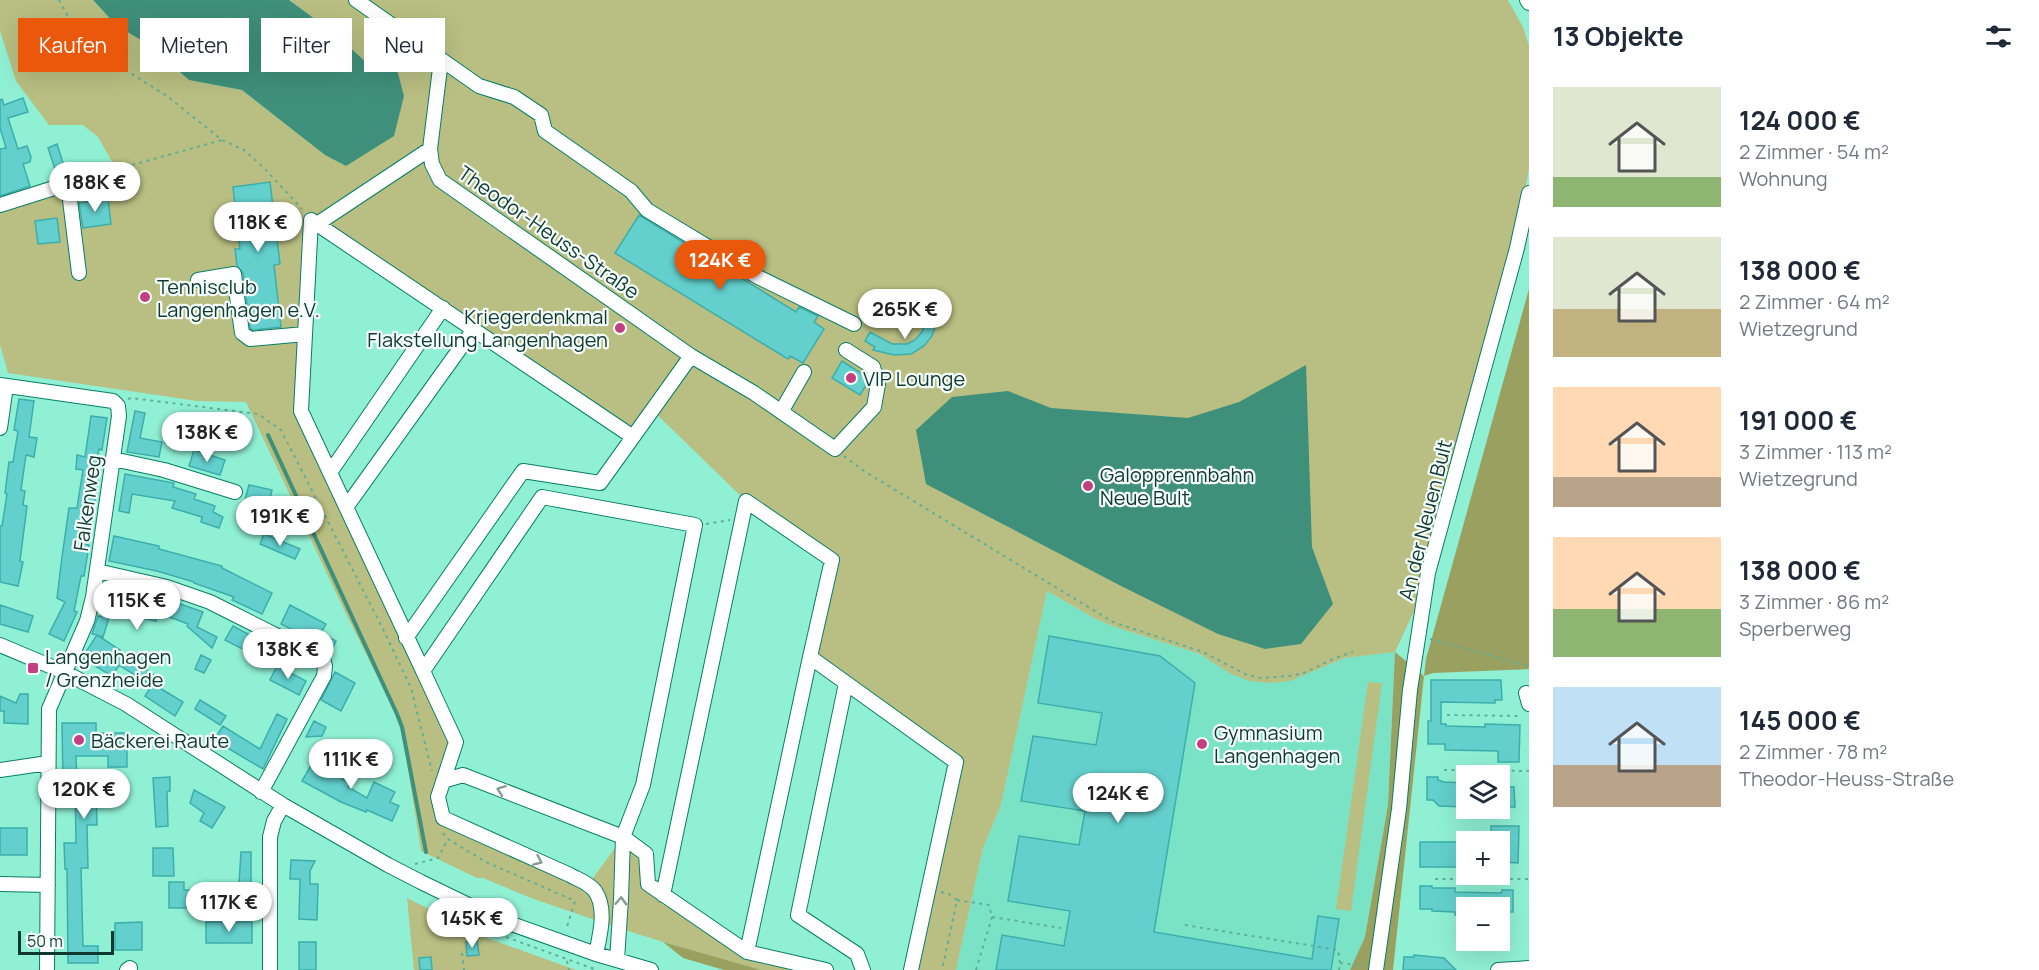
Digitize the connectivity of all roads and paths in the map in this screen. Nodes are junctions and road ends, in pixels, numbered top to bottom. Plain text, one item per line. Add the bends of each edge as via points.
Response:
1 (59, 0) edge
2 (356, 0) edge
3 (382, 18) edge
4 (445, 63) edge
5 (440, 72) edge
6 (222, 140) junction
7 (430, 149) junction
8 (92, 177) joint
9 (68, 184) junction
10 (1529, 193) edge
11 (0, 205) edge
12 (314, 222) junction
13 (79, 273) dead end
14 (198, 280) dead end
15 (443, 308) junction
16 (854, 324) dead end
17 (474, 329) junction
18 (305, 334) junction
19 (846, 350) dead end
20 (691, 356) junction
21 (804, 372) dead end
22 (3, 385) edge
23 (118, 406) junction
24 (781, 412) junction
25 (0, 428) edge
26 (633, 437) junction
27 (835, 449) junction
28 (113, 459) junction
29 (331, 471) junction
30 (600, 483) junction
31 (235, 492) dead end
32 (346, 506) junction
33 (603, 508) junction
34 (742, 518) junction
35 (694, 525) junction
36 (97, 571) junction
37 (406, 638) junction
38 (1424, 638) dead end
39 (0, 645) edge
40 (1353, 652) dead end
41 (810, 657) junction
42 (1529, 666) edge
43 (423, 671) junction
44 (64, 672) junction
45 (846, 683) junction
46 (1447, 715) dead end
47 (1529, 717) edge
48 (48, 763) junction
49 (0, 770) edge
50 (1444, 770) dead end
51 (1529, 771) edge
52 (439, 780) junction
53 (261, 792) junction
54 (283, 805) junction
55 (441, 831) dead end
56 (623, 837) junction
57 (448, 839) junction
58 (395, 869) junction
59 (1435, 879) dead end
60 (1529, 879) edge
61 (0, 884) edge
62 (48, 885) junction
63 (928, 890) junction
64 (663, 895) junction
65 (957, 900) junction
66 (992, 917) junction
67 (1185, 925) dead end
68 (1061, 928) dead end
69 (563, 942) junction
70 (747, 952) junction
71 (462, 953) dead end
72 (596, 954) junction
73 (616, 960) junction
74 (567, 961) junction
75 (1341, 963) junction
76 (1376, 969) edge
77 (1529, 969) edge
78 (47, 970) edge
79 (270, 970) edge
80 (464, 970) edge
81 (569, 970) edge
82 (597, 970) edge
83 (651, 970) edge
84 (826, 970) edge
85 (862, 970) edge
86 (911, 970) edge
87 (942, 970) edge
88 (976, 970) edge
89 (1339, 970) edge
90 (1498, 970) edge

1 - 6 path via 72,24 127,71 167,96
2 - 3 street
4 - 16 street via 479,86 514,97 541,115 545,131 631,191 647,210 758,277
5 - 7 street
6 - 8 path
6 - 12 path via 244,150
7 - 12 street
7 - 20 street, Theodor-Heuss-Straße via 440,180
8 - 9 street
9 - 11 street
9 - 13 street
10 - 76 street, An der Neuen Bult via 1428,573
12 - 15 street
12 - 18 street
14 - 18 street via 234,274 242,333 250,339
15 - 17 street
15 - 29 street
17 - 26 street
17 - 32 street
18 - 29 street via 301,411
19 - 27 street via 873,367 878,384 874,407
20 - 24 street, Theodor-Heuss-Straße
20 - 26 street
21 - 24 street
22 - 23 street via 113,401
22 - 25 street
23 - 28 street, Falkenweg
23 - 52 path via 131,398 258,414 281,430 411,688
24 - 27 street, Theodor-Heuss-Straße
26 - 30 street
27 - 40 path via 864,471 1113,622 1203,652 1235,670 1261,678 1282,677 1304,673
28 - 31 street
28 - 36 street, Falkenweg
29 - 32 street
30 - 33 street
30 - 37 street via 523,471
32 - 37 street
33 - 35 street
33 - 43 street via 542,497
34 - 35 path
34 - 41 street via 746,501 832,560
34 - 64 street
35 - 56 street via 643,785
36 - 44 street, Falkenweg via 87,621
36 - 53 street via 167,587 210,602 323,659 324,675
37 - 43 street
38 - 42 path
39 - 44 street
41 - 45 street
41 - 70 street
43 - 52 street via 456,742
44 - 48 street, Falkenweg via 49,709
44 - 53 street via 126,704
45 - 63 street via 956,762
45 - 85 street via 798,915 857,954
46 - 47 path
48 - 49 street
48 - 62 street, Falkenweg
50 - 51 path
56 -> 52 street via 463,775
52 -> 72 street via 443,818 570,875 596,892 601,914
53 - 54 street
54 - 58 street
54 - 79 street via 270,837
55 - 57 path
56 - 64 street via 646,854 648,884
73 -> 56 street
57 - 58 path via 438,858
57 - 69 path via 486,862 575,901
58 - 69 street via 495,918
59 - 60 path
61 - 62 street
62 - 78 street, Falkenweg
63 - 65 path via 949,894
63 - 86 street
64 - 70 street
65 - 66 path via 989,905
65 - 87 path
66 - 68 path
66 - 88 path
67 - 75 path via 1338,950
69 - 72 street
69 - 74 path via 557,957
70 - 84 street
71 - 80 path
72 - 73 street
73 - 83 street
74 - 81 path
74 - 82 path
75 - 76 path
75 - 89 path
77 - 90 street

